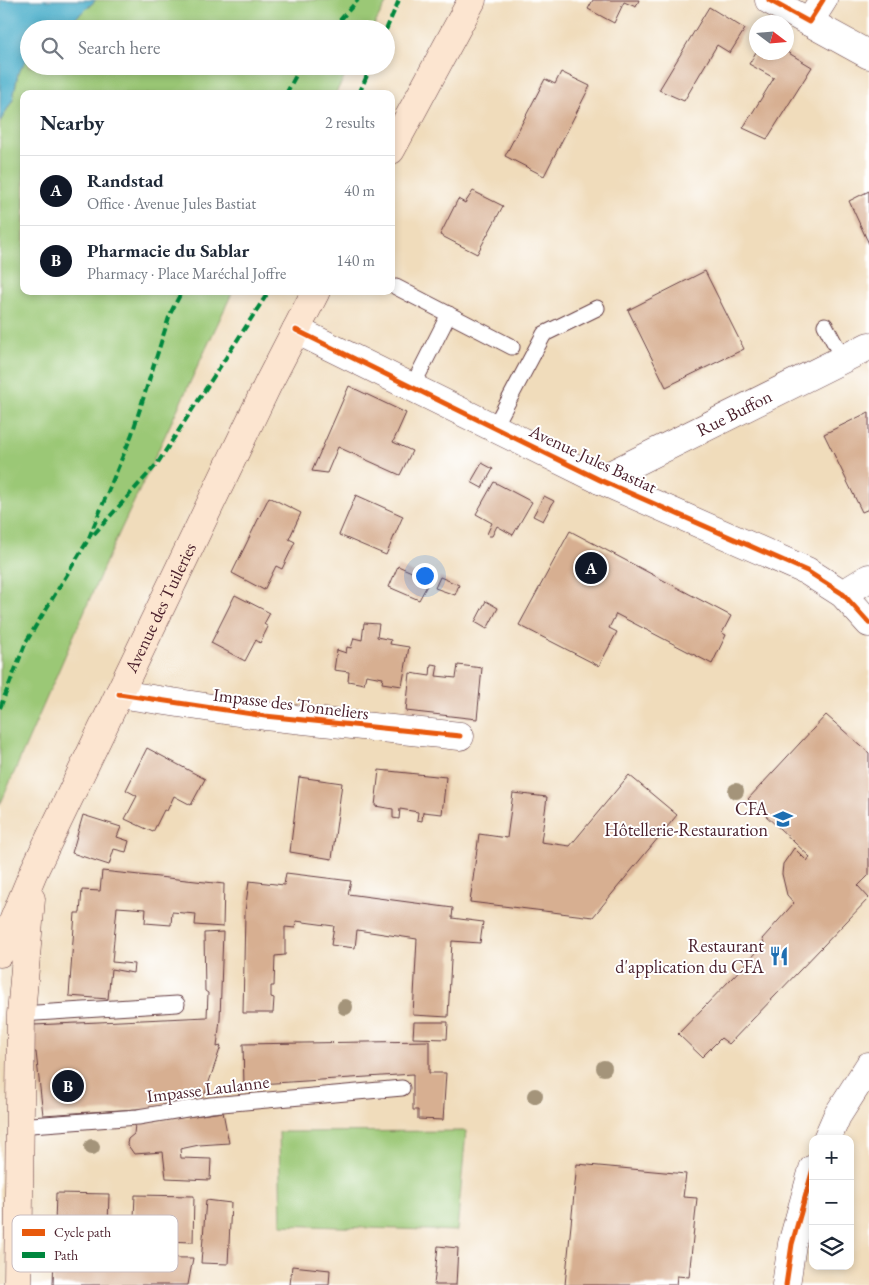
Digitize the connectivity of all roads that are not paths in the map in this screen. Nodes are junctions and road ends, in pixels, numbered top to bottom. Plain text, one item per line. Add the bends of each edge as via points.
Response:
1 (472, 0) edge
2 (769, 0) edge
3 (816, 11) edge
4 (869, 55) edge
5 (395, 143) edge
6 (396, 286) dead end
7 (314, 295) edge
8 (597, 308) dead end
9 (449, 314) junction
10 (824, 325) dead end
11 (296, 330) junction
12 (869, 346) edge
13 (512, 347) dead end
14 (843, 359) junction
15 (412, 387) junction
16 (494, 428) junction
17 (600, 480) junction
18 (869, 578) edge
19 (843, 594) junction
20 (869, 623) edge
21 (119, 694) junction
22 (460, 736) dead end
23 (33, 873) junction
24 (0, 953) edge
25 (177, 1004) dead end
26 (21, 1014) junction
27 (869, 1066) edge
28 (402, 1088) dead end
29 (18, 1126) junction
30 (829, 1135) edge
31 (810, 1180) edge
32 (20, 1215) edge
33 (18, 1272) edge
34 (18, 1285) edge
35 (786, 1285) edge

1 - 5 main road
2 - 3 street
3 - 4 street
6 - 9 lane
7 - 11 main road, Avenue des Tuileries
8 - 16 lane via 544,334
9 - 13 lane
9 - 15 lane
10 - 14 lane
11 - 15 street, Avenue Jules Bastiat
11 - 21 main road, Avenue des Tuileries
12 - 14 street, Rue Buffon
14 - 17 street, Rue Buffon
15 - 16 street, Avenue Jules Bastiat
16 - 17 street, Avenue Jules Bastiat
17 - 19 street, Avenue Jules Bastiat via 807,571
18 - 19 street
19 - 20 street, Avenue Jules Bastiat
21 - 22 street, Impasse des Tonneliers via 265,716
21 - 23 main road, Avenue des Tuileries
23 - 24 main road, Avenue des Tuileries
23 - 26 main road
25 - 26 lane
26 - 29 main road
27 - 30 street
28 - 29 lane, Impasse Laulanne via 211,1106 138,1117
29 - 32 main road
31 - 35 street via 792,1244
33 - 34 main road

